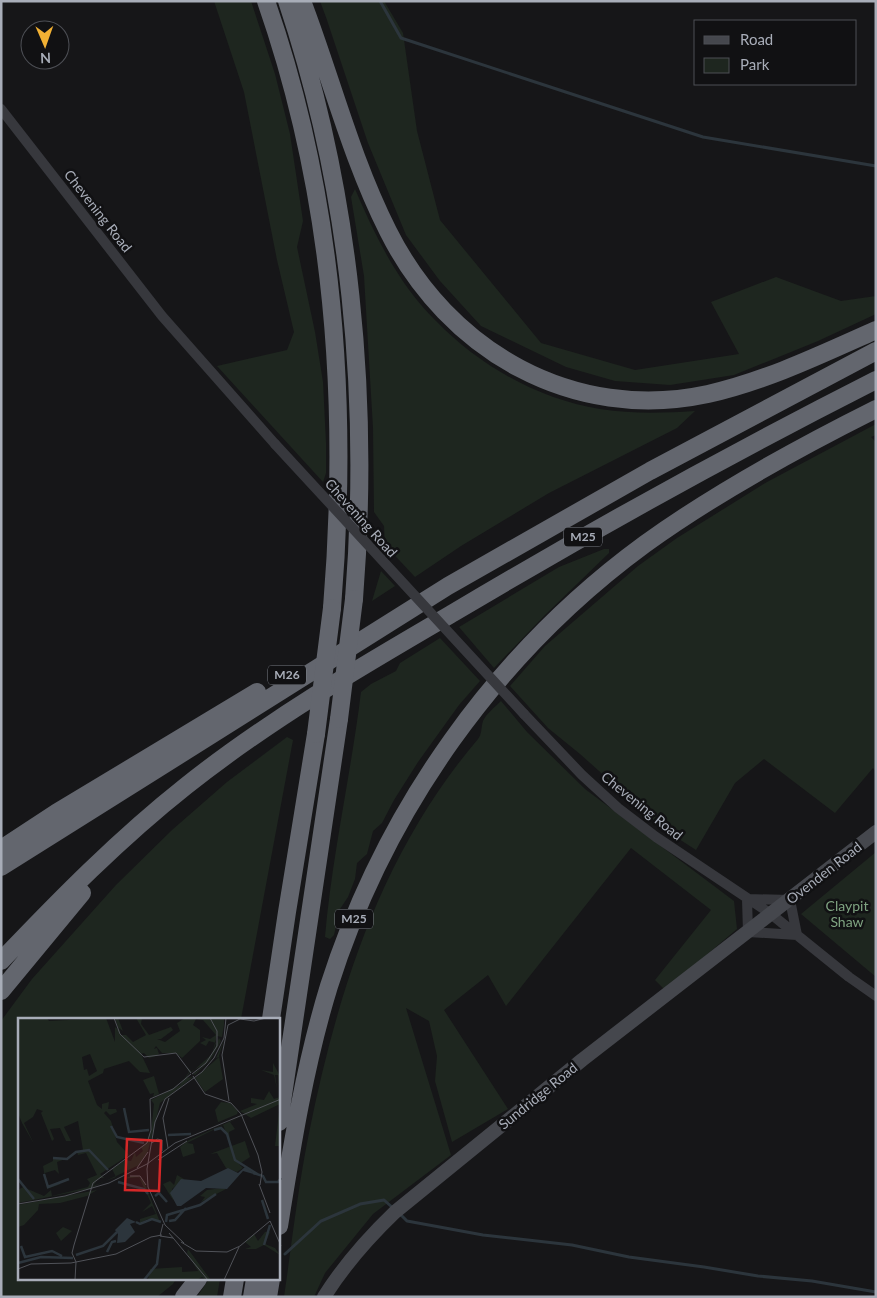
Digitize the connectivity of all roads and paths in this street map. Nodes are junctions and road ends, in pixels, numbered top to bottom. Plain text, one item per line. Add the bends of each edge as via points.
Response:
1 (266, 1) edge
2 (287, 1) edge
3 (302, 1) edge
4 (1, 108) edge
5 (876, 330) edge
6 (876, 351) edge
7 (876, 380) edge
8 (876, 409) edge
9 (401, 614) junction
10 (136, 828) junction
11 (876, 832) edge
12 (1, 848) edge
13 (1, 867) edge
14 (747, 899) junction
15 (790, 900) junction
16 (287, 912) junction
17 (771, 914) junction
18 (748, 932) junction
19 (797, 935) junction
20 (1, 961) edge
21 (1, 991) edge
22 (876, 996) edge
23 (261, 1018) edge
24 (271, 1018) edge
25 (280, 1115) edge
26 (280, 1220) edge
27 (197, 1280) edge
28 (235, 1280) edge
29 (255, 1280) edge
30 (271, 1280) edge
31 (184, 1297) edge
32 (232, 1297) edge
33 (252, 1297) edge
34 (268, 1297) edge
35 (324, 1297) edge

1 - 16 highway, bridge via 309,160 332,306 339,401 337,550 332,608 316,734
2 - 25 highway, bridge via 322,127 340,216 358,391 360,479 354,599 339,719
3 - 5 highway via 364,178 403,258 448,317 471,337 512,364 559,386 594,395 650,400 688,397 751,381
4 - 14 street, Chevening Road, bridge via 162,316 275,444 524,714 618,808
6 - 9 highway, M25 via 624,485
7 - 10 highway, M25 via 610,522 381,655 237,747
8 - 26 highway, M25 via 725,492 643,546 544,631 500,678 454,738 415,796 383,853 340,954 304,1082
9 - 12 highway, M26 via 256,693
9 - 13 highway, M25
10 - 20 highway
10 - 21 highway, M25
11 - 15 main road, Ovenden Road
14 - 15 street
14 - 17 street, Chevening Road
14 - 18 street
15 - 17 main road, Ovenden Road
15 - 19 street
16 - 23 highway
16 - 24 highway
17 - 18 main road, Sundridge Road
17 - 19 street, Chevening Road
18 - 19 street
18 - 35 main road, Sundridge Road via 582,1060 395,1212 348,1262
19 - 22 street, Chevening Road
27 - 31 highway
28 - 32 highway
29 - 33 highway
30 - 34 highway

